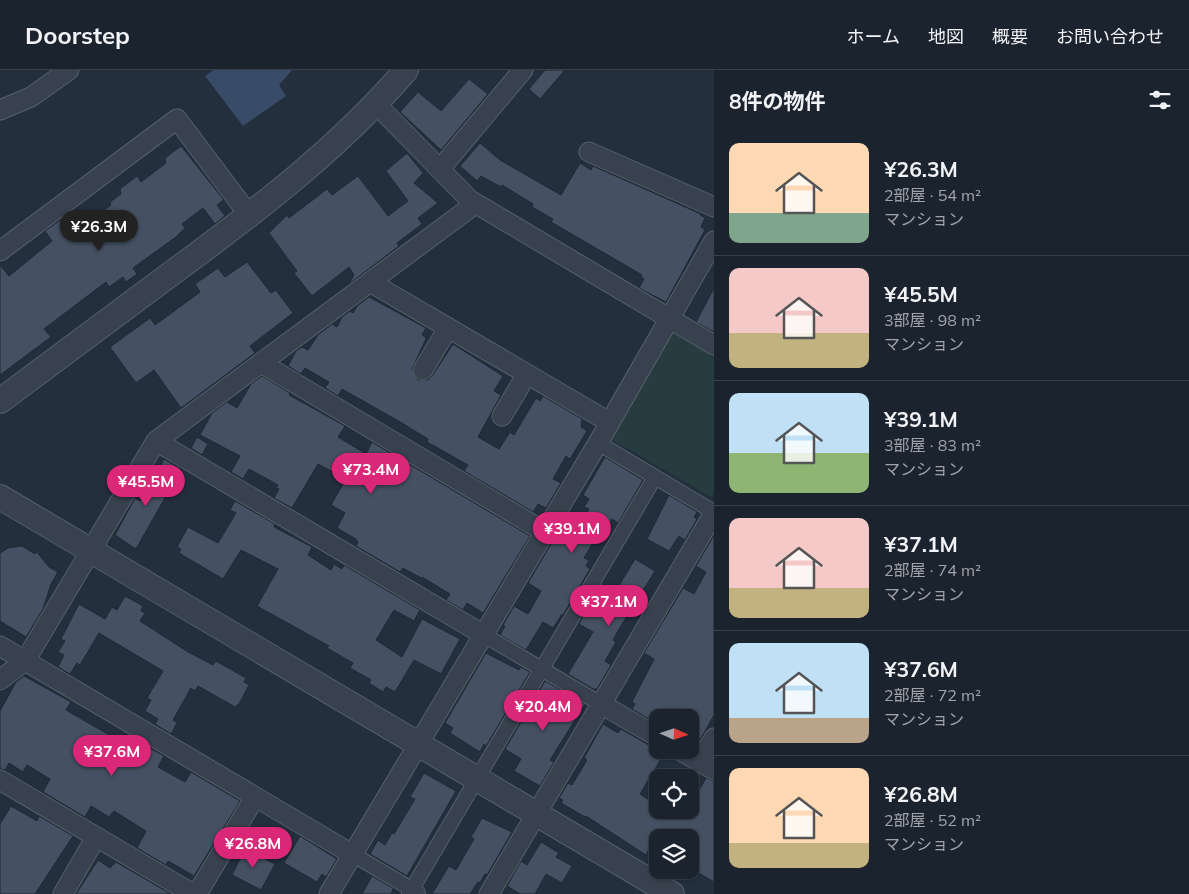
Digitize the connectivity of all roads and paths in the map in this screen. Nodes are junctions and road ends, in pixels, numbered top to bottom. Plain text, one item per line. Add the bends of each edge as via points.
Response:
1 (69, 70) edge
2 (406, 70) edge
3 (523, 70) edge
4 (376, 105) junction
5 (0, 110) edge
6 (589, 152) dead end
7 (440, 170) junction
8 (475, 204) junction
9 (714, 207) edge
10 (249, 215) junction
11 (714, 241) edge
12 (0, 251) edge
13 (370, 282) junction
14 (669, 319) junction
15 (448, 328) junction
16 (714, 345) edge
17 (261, 363) junction
18 (423, 370) dead end
19 (527, 374) junction
20 (0, 401) edge
21 (502, 416) dead end
22 (610, 422) junction
23 (156, 441) junction
24 (598, 443) junction
25 (655, 477) junction
26 (0, 497) edge
27 (714, 512) edge
28 (545, 532) junction
29 (91, 551) junction
30 (484, 635) junction
31 (0, 646) edge
32 (25, 661) junction
33 (542, 669) junction
34 (0, 680) edge
35 (601, 704) junction
36 (649, 732) edge
37 (714, 738) edge
38 (419, 744) junction
39 (695, 759) edge
40 (707, 766) edge
41 (477, 779) junction
42 (0, 780) edge
43 (255, 797) junction
44 (536, 814) junction
45 (96, 837) junction
46 (352, 854) junction
47 (414, 893) edge
48 (63, 894) edge
49 (193, 894) edge
50 (197, 894) edge
51 (329, 894) edge
52 (489, 894) edge
53 (672, 894) edge

1 - 5 street via 32,97
2 - 4 street
3 - 7 street
4 - 7 street
4 - 10 street
6 - 9 street
7 - 8 street
8 - 13 street
8 - 14 street
10 - 12 street via 177,120
10 - 20 street
11 - 14 street
13 - 15 street
13 - 17 street
14 - 16 street
14 - 22 street
15 - 18 street
15 - 19 street
17 - 23 street
17 - 28 street
19 - 21 street
19 - 22 street
22 - 24 street
23 - 29 street
23 - 30 street
24 - 25 street
24 - 28 street
25 - 27 street
25 - 33 street
26 - 29 street
27 - 35 street
28 - 30 street
29 - 32 street
29 - 38 street
30 - 33 street
30 - 38 street
31 - 32 street
32 - 34 street
32 - 43 street
33 - 35 street
33 - 41 street
35 - 36 street
35 - 44 street
37 - 40 street
38 - 41 street
38 - 46 street
39 - 40 street
41 - 44 street
41 - 47 street
42 - 45 street
43 - 46 street
43 - 50 street
44 - 52 street
44 - 53 street
45 - 48 street
45 - 49 street
46 - 47 street
46 - 51 street

